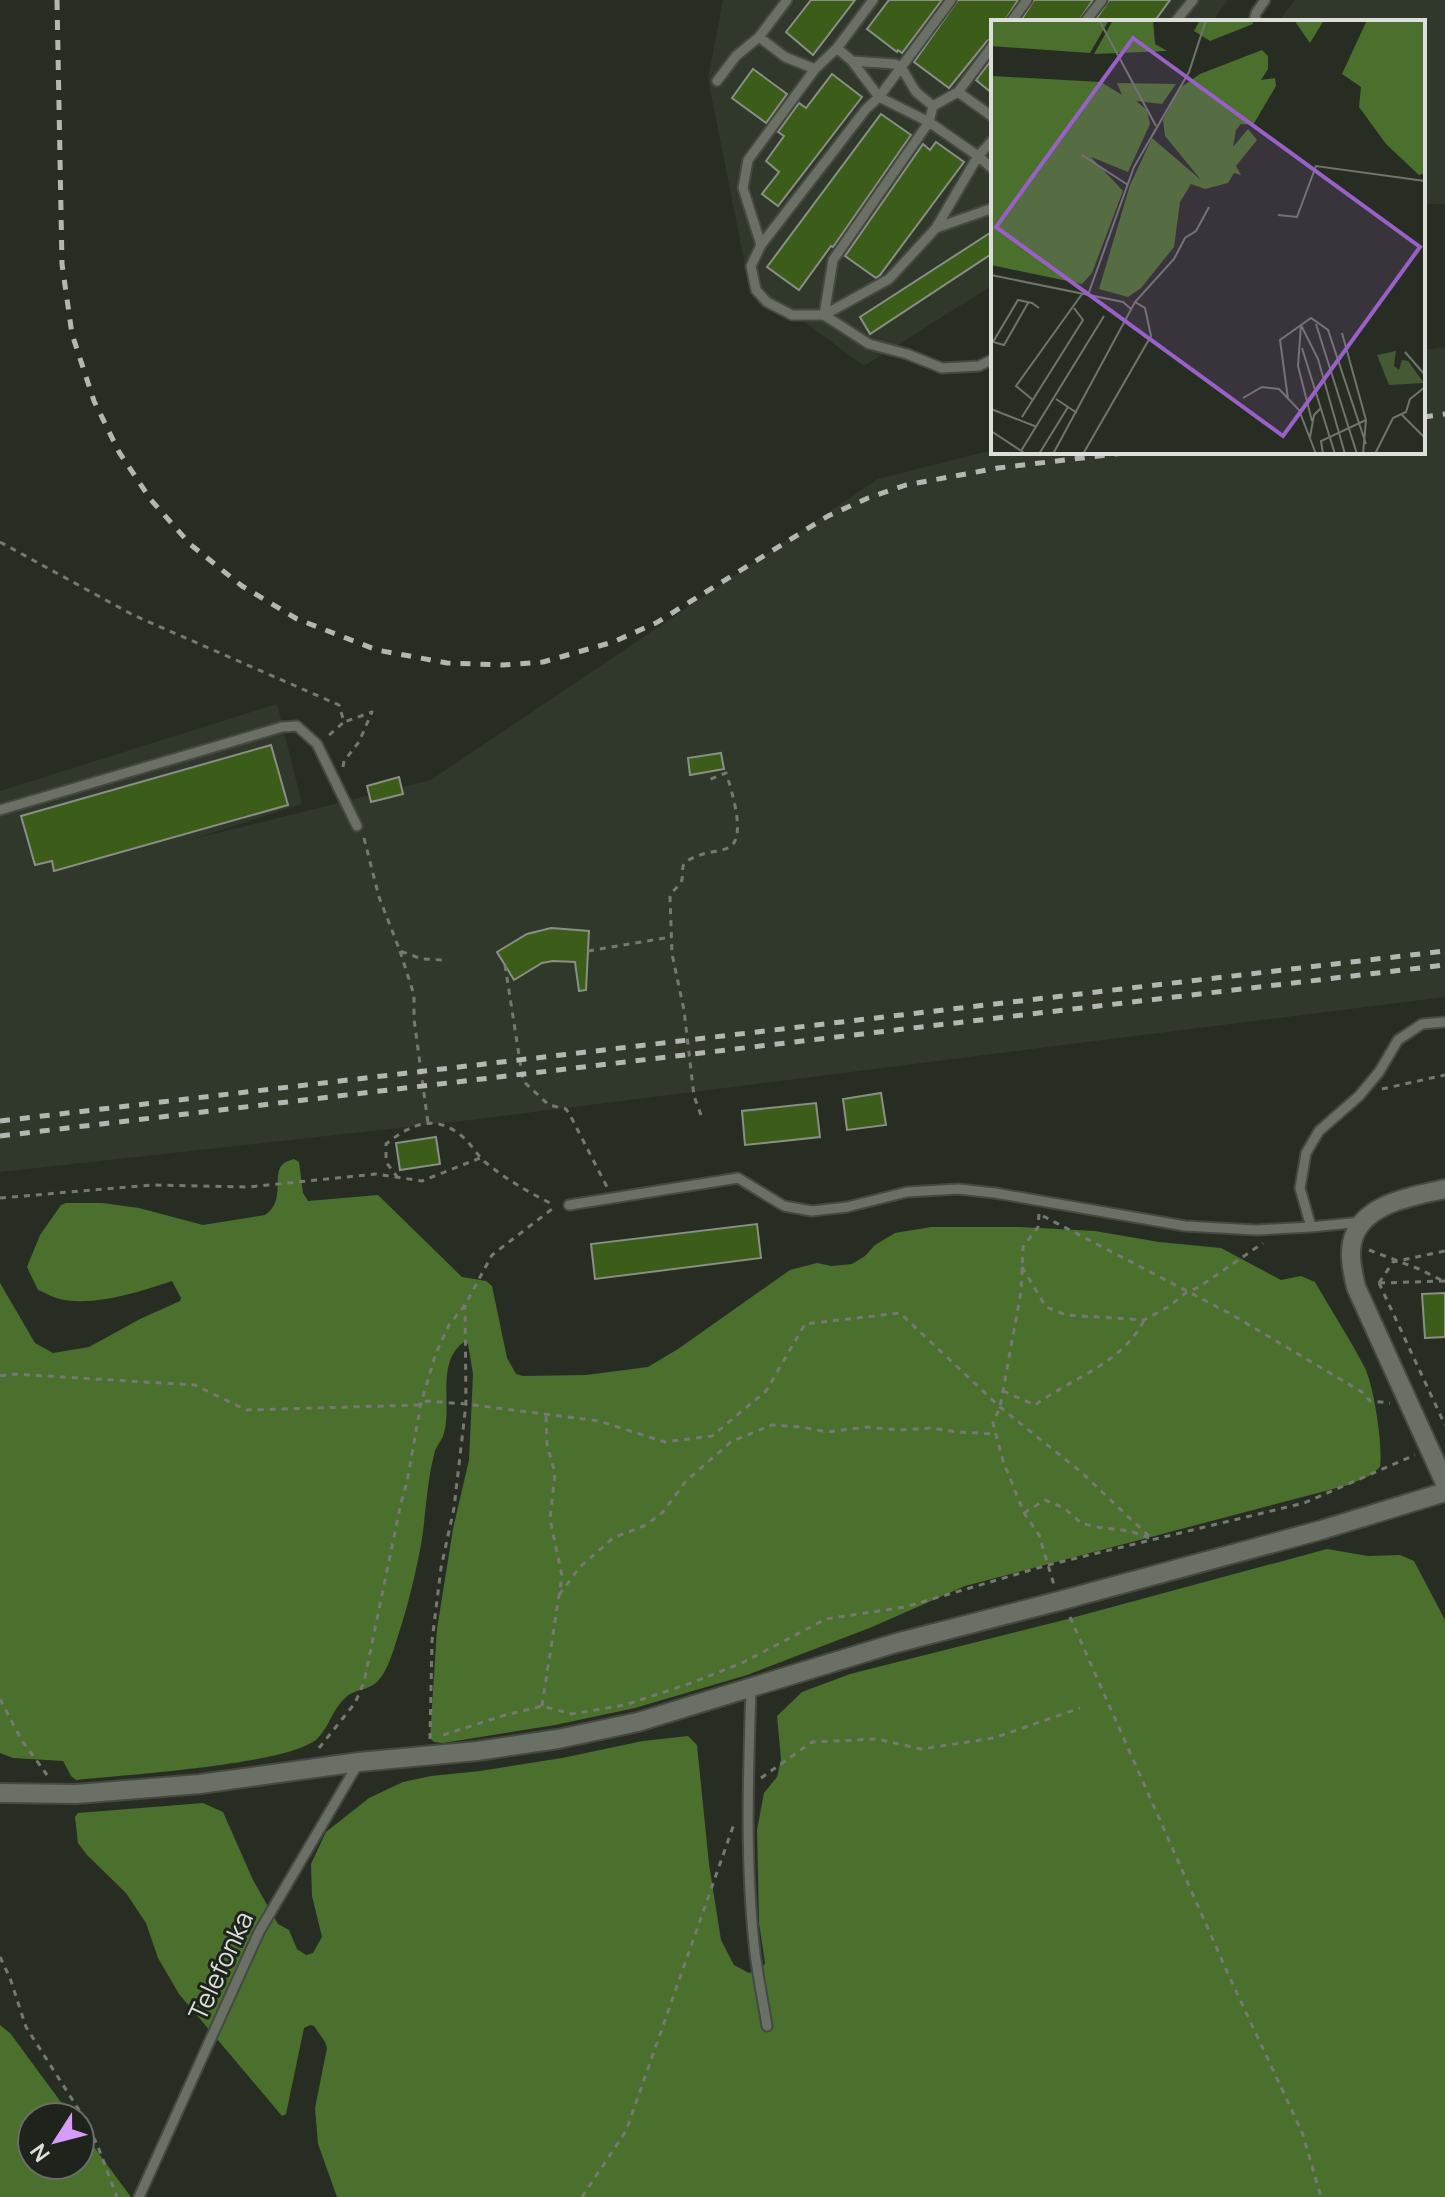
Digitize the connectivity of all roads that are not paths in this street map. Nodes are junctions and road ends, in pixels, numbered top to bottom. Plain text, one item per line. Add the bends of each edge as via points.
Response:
1 (787, 0) edge
2 (873, 0) edge
3 (951, 0) edge
4 (1027, 0) edge
5 (1102, 0) edge
6 (1193, 0) edge
7 (1265, 0) edge
8 (1012, 20) edge
9 (1087, 20) edge
10 (1177, 20) edge
11 (1254, 20) edge
12 (759, 37) junction
13 (837, 48) junction
14 (991, 48) edge
15 (852, 61) junction
16 (901, 67) junction
17 (815, 69) junction
18 (717, 81) dead end
19 (958, 92) junction
20 (879, 97) junction
21 (933, 106) junction
22 (991, 116) edge
23 (929, 122) junction
24 (991, 142) edge
25 (978, 156) junction
26 (991, 167) edge
27 (991, 209) edge
28 (936, 228) junction
29 (761, 245) junction
30 (824, 315) junction
31 (991, 360) edge
32 (0, 810) edge
33 (357, 826) road end
34 (1445, 1022) edge
35 (1445, 1189) edge
36 (569, 1205) dead end
37 (1362, 1222) junction
38 (1311, 1227) junction
39 (1445, 1483) edge
40 (1445, 1492) edge
41 (751, 1688) junction
42 (359, 1762) junction
43 (0, 1793) edge
44 (767, 2026) dead end
45 (139, 2197) edge

1 - 12 lane
2 - 13 lane
3 - 16 lane
4 - 8 lane
5 - 9 lane
6 - 10 lane
7 - 11 lane
12 - 17 lane via 785,57
12 - 18 lane
13 - 15 lane
13 - 17 lane
14 - 19 lane
15 - 16 lane
15 - 20 lane
16 - 20 lane
16 - 21 lane via 916,92
17 - 29 lane via 748,160 743,188
19 - 21 lane
19 - 22 lane
20 - 23 lane
20 - 29 lane
21 - 23 lane
23 - 25 lane
23 - 30 lane via 833,260
24 - 25 lane
25 - 26 lane
25 - 28 lane
27 - 28 lane
28 - 30 lane via 889,279
29 - 30 lane via 751,266 756,290 792,315
30 - 31 lane via 869,344 942,368
32 - 33 lane via 297,726 317,744
34 - 38 lane via 1422,1024 1398,1040 1361,1094 1319,1131 1306,1153 1300,1188
35 - 37 street via 1377,1210
36 - 38 lane via 738,1178 784,1206 812,1211 907,1192 958,1189 1185,1226
37 - 38 lane
37 - 39 street via 1352,1242 1356,1287
40 - 41 street
41 - 42 street via 571,1736 477,1751 430,1748
41 - 44 lane via 748,1869
42 - 43 street via 200,1784
42 - 45 lane, Telefonka via 259,1932

